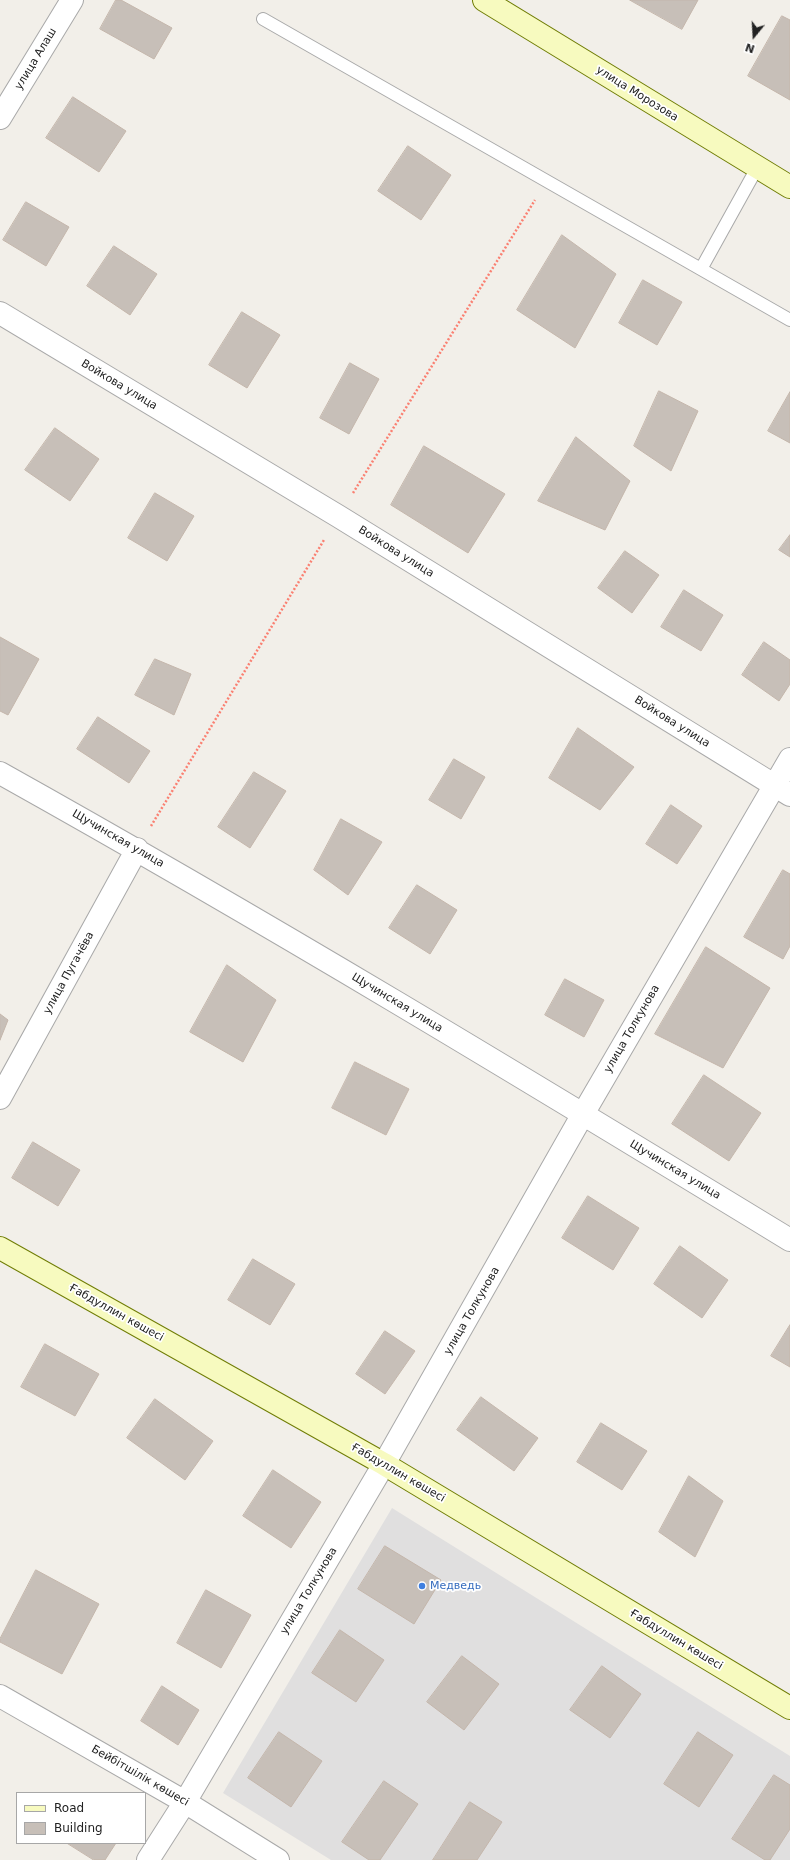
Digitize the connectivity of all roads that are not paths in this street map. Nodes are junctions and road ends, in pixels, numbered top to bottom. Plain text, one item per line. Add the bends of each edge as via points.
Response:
1 (72, 0) edge
2 (484, 0) edge
3 (263, 19) dead end
4 (0, 118) edge
5 (757, 168) junction
6 (790, 187) edge
7 (701, 269) junction
8 (0, 314) edge
9 (790, 320) edge
10 (790, 758) edge
11 (0, 773) edge
12 (782, 790) edge
13 (137, 849) junction
14 (0, 1098) edge
15 (584, 1114) junction
16 (790, 1240) edge
17 (0, 1248) edge
18 (384, 1464) junction
19 (0, 1696) edge
20 (790, 1708) edge
21 (185, 1802) junction
22 (148, 1860) edge
23 (278, 1860) edge

1 - 4 street, улица Алаш
2 - 5 street, улица Морозова
3 - 7 lane
5 - 6 street, улица Морозова
5 - 7 lane
7 - 9 lane
8 - 12 street, Войкова улица via 338,516
10 - 12 street, улица Толкунова
11 - 13 street, Щучинская улица
12 - 15 street, улица Толкунова
13 - 14 street, улица Пугачёва
13 - 15 street, Щучинская улица
15 - 16 street, Щучинская улица
15 - 18 street, улица Толкунова
17 - 18 street, Ғабдуллин көшесі
18 - 20 street, Ғабдуллин көшесі
18 - 21 street, улица Толкунова
19 - 21 street, Бейбітшілік көшесі
21 - 22 street, улица Толкунова
21 - 23 street, Бейбітшілік көшесі

